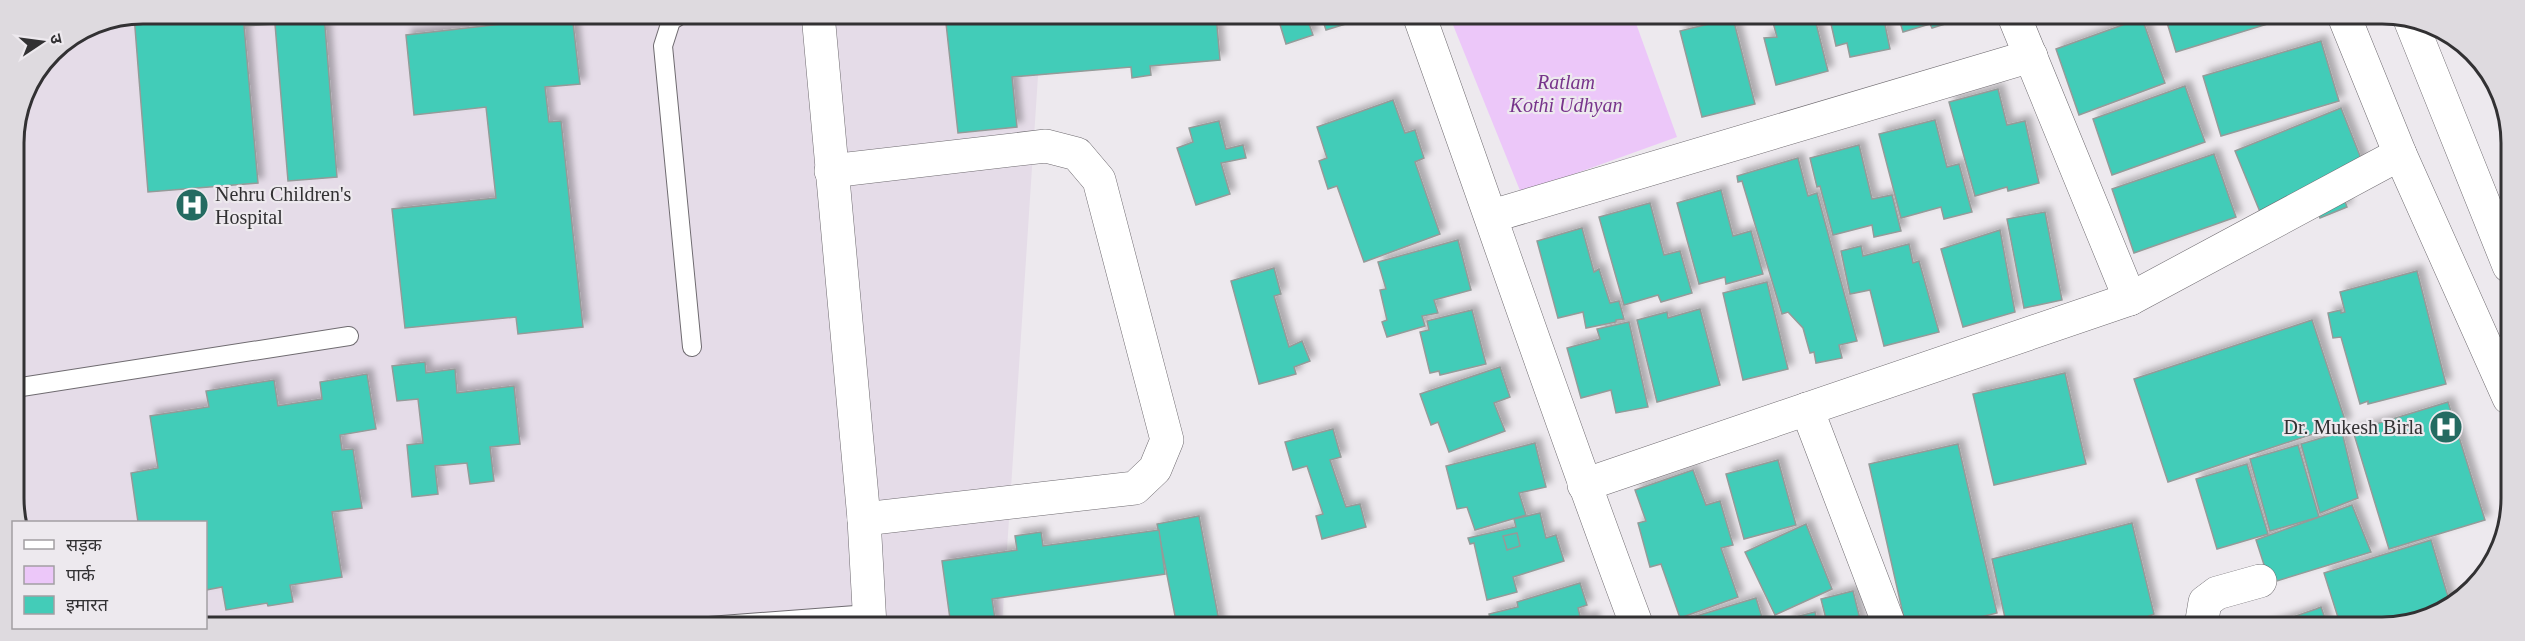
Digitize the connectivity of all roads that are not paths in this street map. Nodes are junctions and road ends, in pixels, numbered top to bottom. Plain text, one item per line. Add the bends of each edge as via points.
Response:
1 (670, 24) edge
2 (819, 24) edge
3 (1422, 24) edge
4 (2017, 24) edge
5 (2347, 24) edge
6 (2413, 28) edge
7 (2031, 56) junction
8 (2400, 154) junction
9 (831, 171) junction
10 (1492, 216) junction
11 (2501, 246) edge
12 (2130, 299) junction
13 (349, 336) dead end
14 (692, 348) dead end
15 (2501, 380) edge
16 (24, 387) edge
17 (1807, 409) junction
18 (1584, 485) junction
19 (864, 519) junction
20 (2260, 581) dead end
21 (869, 617) edge
22 (1633, 617) edge
23 (1886, 617) edge
24 (2202, 617) edge

1 - 14 lane via 663,46
2 - 9 street
3 - 10 street
4 - 7 street
5 - 8 street
6 - 11 street
7 - 10 street
7 - 12 street
8 - 12 street
8 - 15 street
9 - 19 street
9 - 19 street via 1046,146 1077,154 1099,180 1167,440 1155,469 1135,488
10 - 18 street
12 - 17 street
13 - 16 lane
17 - 18 street
17 - 23 street
18 - 22 street
19 - 21 street
20 - 24 street via 2217,593 2205,602

